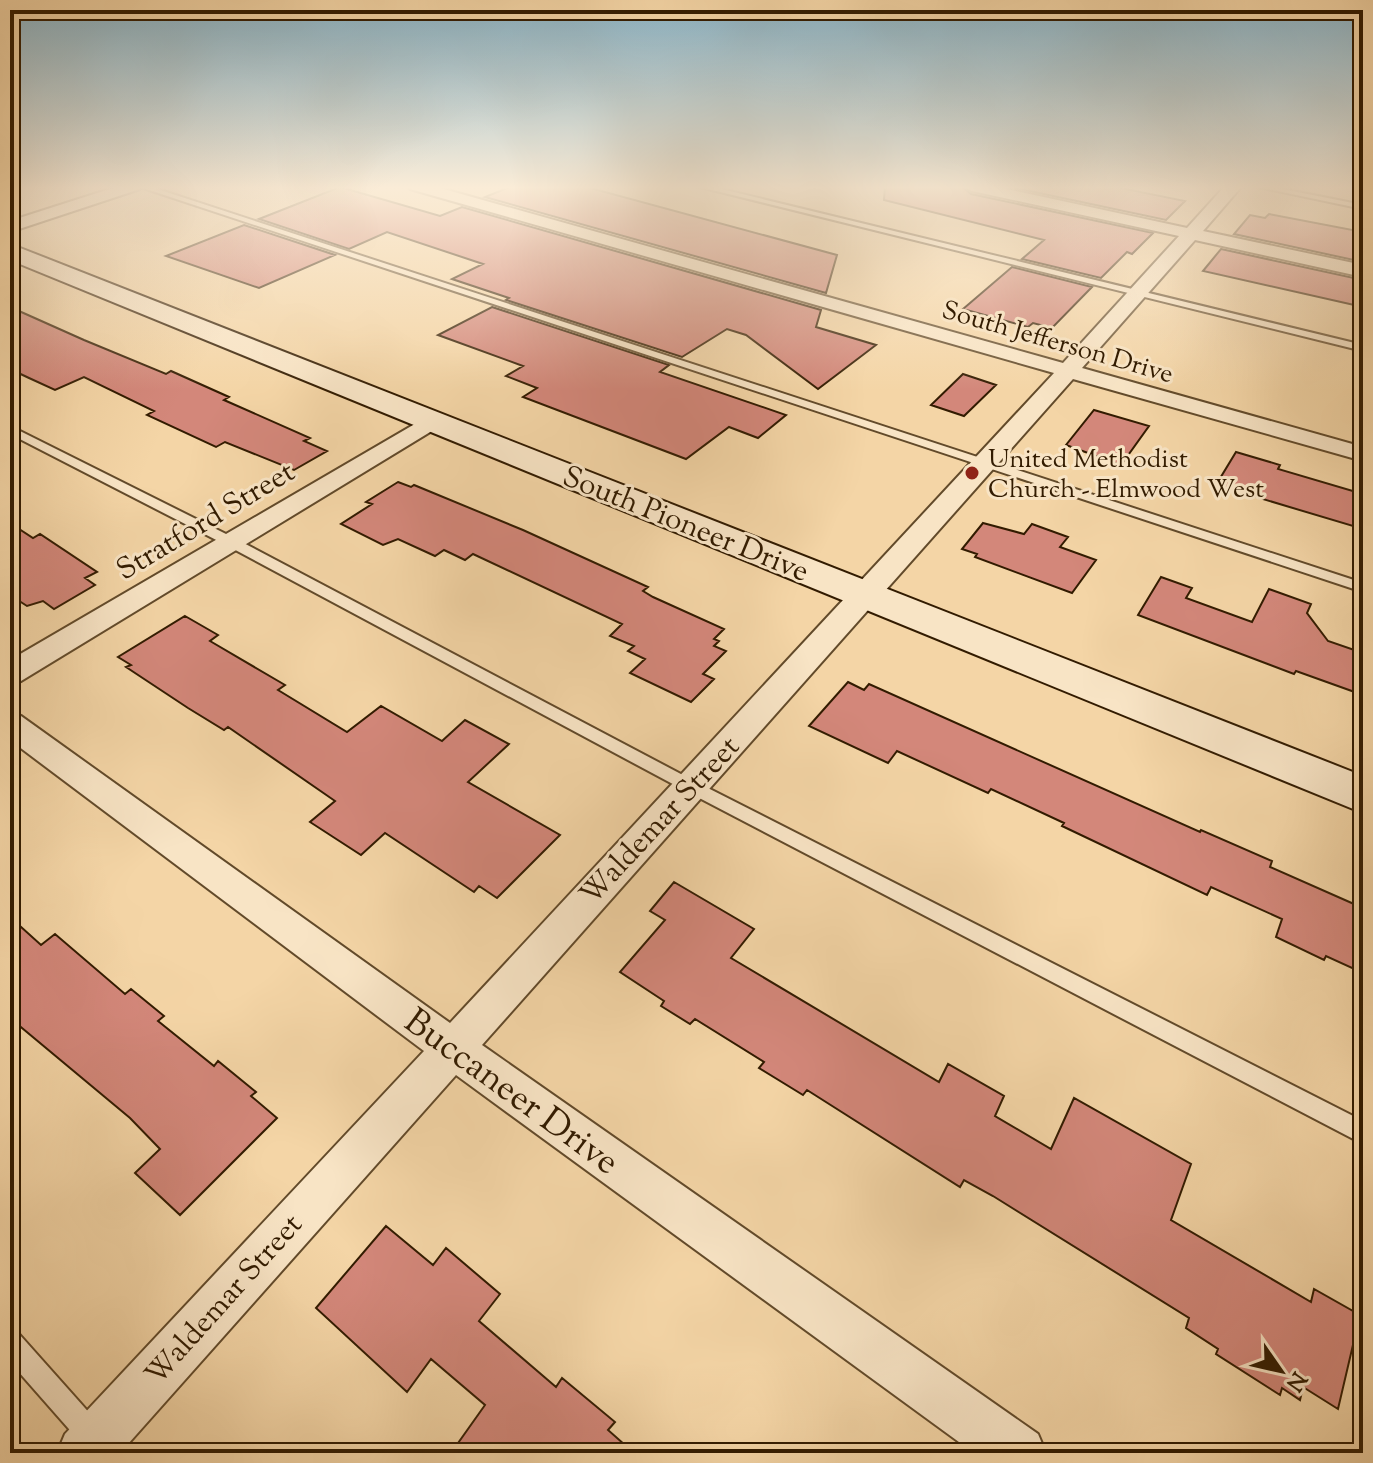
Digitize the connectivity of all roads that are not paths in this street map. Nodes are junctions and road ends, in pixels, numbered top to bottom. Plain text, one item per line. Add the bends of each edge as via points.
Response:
1 (18, 254) edge
2 (349, 254) edge
3 (658, 254) edge
4 (981, 254) edge
5 (1169, 254) edge
6 (1286, 254) edge
7 (1363, 271) edge
8 (1136, 292) junction
9 (1363, 348) edge
10 (1067, 370) junction
11 (432, 421) junction
12 (10, 429) edge
13 (1363, 454) edge
14 (984, 463) junction
15 (231, 542) junction
16 (1363, 588) edge
17 (866, 595) junction
18 (10, 674) edge
19 (10, 724) edge
20 (690, 786) junction
21 (1363, 795) edge
22 (451, 1047) junction
23 (1363, 1133) edge
24 (10, 1343) edge
25 (96, 1448) edge
26 (1019, 1453) edge

1 - 11 street, South Pioneer Drive
2 - 14 lane
3 - 10 street, South Jefferson Drive
4 - 8 lane
5 - 8 street, Waldemar Street
6 - 7 street
8 - 9 lane
8 - 10 street, Waldemar Street
10 - 13 street, South Jefferson Drive
10 - 14 street, Waldemar Street
11 - 15 street, Stratford Street
11 - 17 street, South Pioneer Drive
12 - 15 lane
14 - 16 lane
14 - 17 street, Waldemar Street
15 - 18 street, Stratford Street
15 - 20 lane
17 - 20 street, Waldemar Street
17 - 21 street, South Pioneer Drive
19 - 22 street, Buccaneer Drive
20 - 22 street, Waldemar Street
20 - 23 lane
22 - 25 street, Waldemar Street
22 - 26 street, Buccaneer Drive
24 - 25 lane

